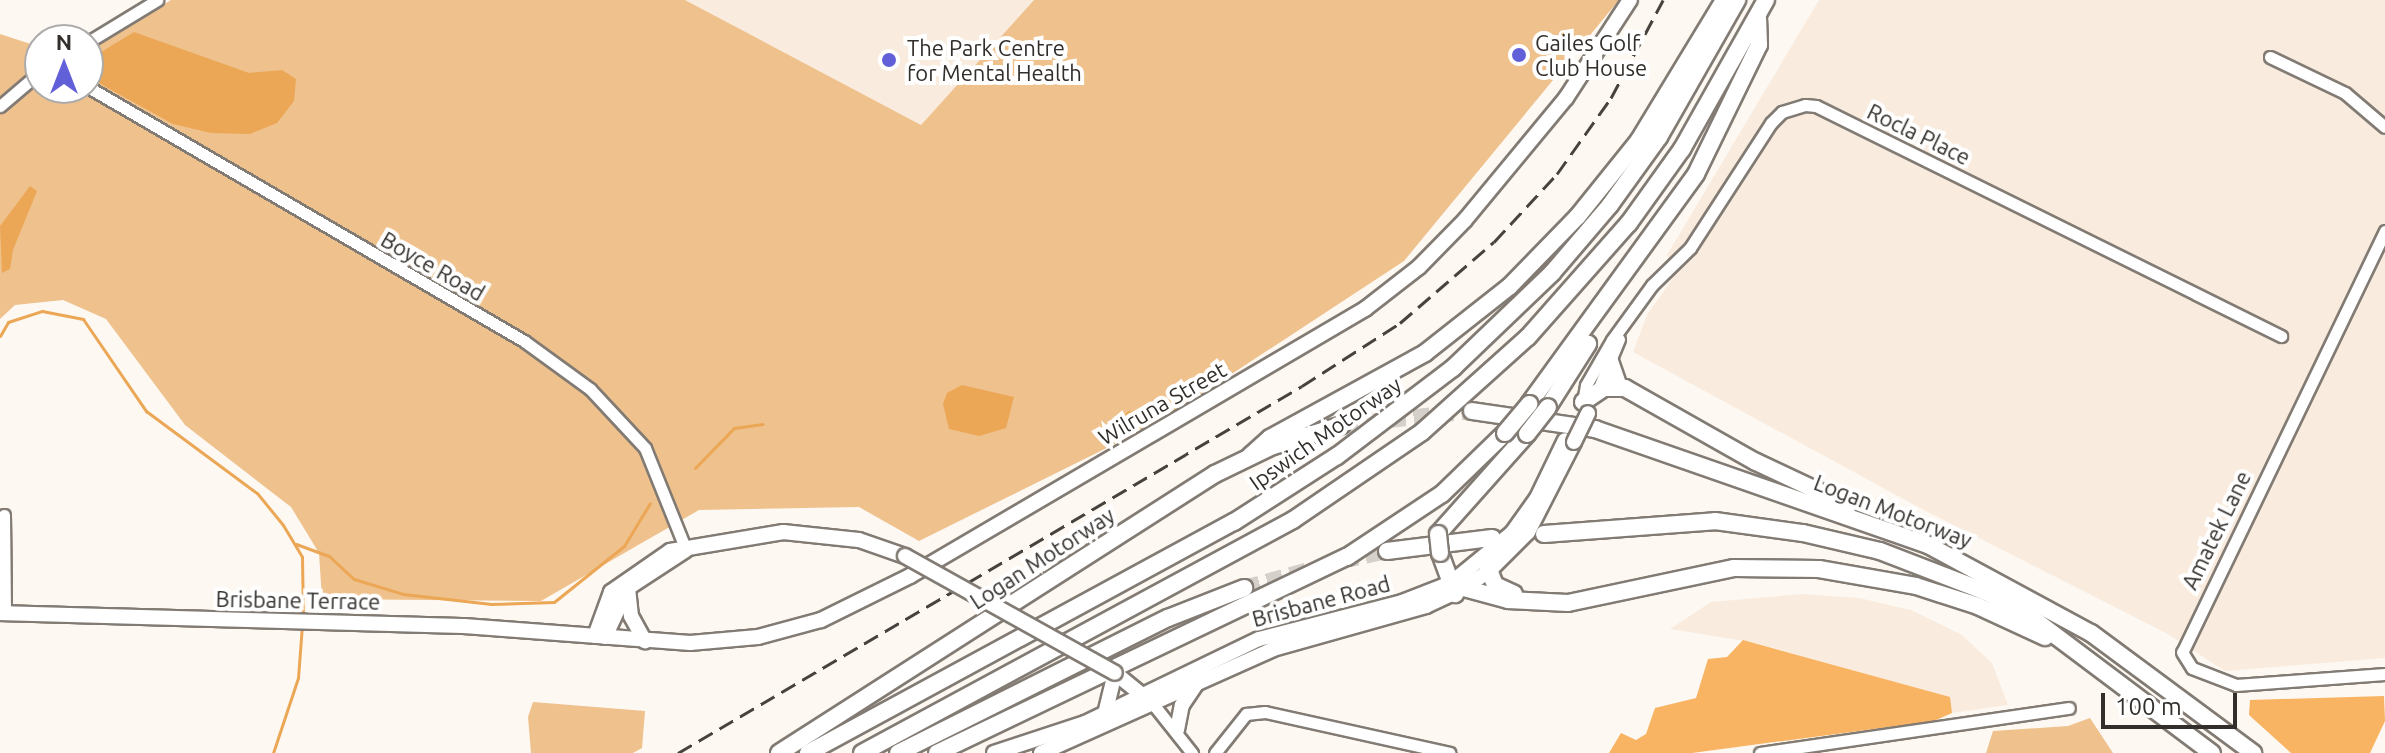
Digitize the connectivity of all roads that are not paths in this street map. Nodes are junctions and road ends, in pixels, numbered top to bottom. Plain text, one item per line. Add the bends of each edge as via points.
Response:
1 (157, 0) edge
2 (1630, 0) edge
3 (1724, 0) edge
4 (1737, 0) edge
5 (1766, 0) edge
6 (1758, 18) junction
7 (104, 32) edge
8 (2270, 57) dead end
9 (24, 86) edge
10 (104, 96) edge
11 (0, 106) edge
12 (2385, 127) edge
13 (2385, 231) edge
14 (1599, 313) junction
15 (1621, 331) junction
16 (2281, 336) dead end
17 (1610, 361) junction
18 (1619, 387) junction
19 (1598, 390) junction
20 (1583, 409) junction
21 (1472, 411) tunnel mouth
22 (1342, 425) tunnel mouth
23 (1250, 456) junction
24 (4, 515) dead end
25 (1889, 529) junction
26 (1544, 534) dead end
27 (1492, 538) dead end
28 (686, 550) junction
29 (1387, 551) tunnel mouth
30 (1487, 566) junction
31 (628, 588) junction
32 (1244, 588) tunnel mouth
33 (1456, 588) junction
34 (1526, 601) junction
35 (3, 613) edge
36 (600, 637) junction
37 (2062, 638) junction
38 (645, 641) junction
39 (2385, 674) edge
40 (1116, 677) junction
41 (1196, 683) junction
42 (1148, 700) junction
43 (2069, 708) dead end
44 (1105, 714) junction
45 (1177, 730) junction
46 (1014, 751) edge
47 (779, 753) edge
48 (808, 753) edge
49 (862, 753) edge
50 (898, 753) edge
51 (937, 753) edge
52 (994, 753) edge
53 (1041, 753) edge
54 (1192, 753) edge
55 (1215, 753) edge
56 (1450, 753) edge
57 (1760, 753) edge
58 (2212, 753) edge
59 (2253, 753) edge

1 - 7 street
2 - 38 main road, Wilruna Street via 1566,98 1465,220 1419,267 1365,309 864,602 758,637
3 - 23 highway via 1657,115 1535,263 1425,353 1270,438
4 - 48 highway, Ipswich Motorway via 1659,137 1610,205 1520,305 1442,377 1337,456 1234,522
5 - 6 highway
6 - 14 highway via 1759,45 1718,134
6 - 49 highway via 1682,149 1629,223 1528,337 1422,432 1293,520
8 - 12 street via 2345,93
9 - 11 street
10 - 28 street, Boyce Road via 524,341 590,389 645,448
13 - 39 street, Amatek Lane via 2182,652 2192,668 2236,685
14 - 33 highway, bridge via 1594,335 1548,407 1438,534 1440,553
14 - 51 highway, bridge via 1505,433 1442,494 1347,557
15 - 16 street, Rocla Place via 1652,285 1690,248 1771,123 1782,112 1805,105
15 - 17 street, Rocla Place
15 - 20 street, Rocla Place via 1586,385
17 - 18 highway
17 - 19 street, Rocla Place
18 - 19 highway
18 - 25 highway via 1756,462 1882,519
19 - 20 highway
20 - 30 main road, Brisbane Road via 1530,509
21 - 25 highway, Logan Motorway via 1579,424
22 - 23 highway, Logan Motorway
23 - 47 highway, Logan Motorway via 1189,489
24 - 35 street
25 - 59 highway, Logan Motorway via 2057,612 2155,677
26 - 37 highway, Logan Motorway via 1715,521 1827,537 1962,581
27 - 29 highway
28 - 31 main road
28 - 36 main road via 660,556 619,583 602,607
28 - 40 main road, bridge via 735,536 783,532 859,540 905,556
30 - 33 main road, Brisbane Road
30 - 34 highway via 1498,588
31 - 36 main road
31 - 38 main road via 631,616
32 - 50 highway via 1168,618
33 - 34 highway
33 - 41 main road, Brisbane Road via 1418,609 1302,639
33 - 42 main road, Brisbane Road via 1259,639
34 - 37 highway via 1585,601 1734,568 1819,569 1916,586 1978,606 2046,638
35 - 36 main road, Brisbane Terrace
36 - 38 main road, Wilruna Street
37 - 58 highway, Logan Motorway
40 - 42 main road
40 - 44 main road
41 - 42 main road, Brisbane Road
41 - 45 main road via 1182,705
42 - 44 main road, Brisbane Road
42 - 45 street
42 - 53 main road, Brisbane Road
43 - 57 street
44 - 46 main road, Brisbane Road
45 - 54 street
46 - 52 main road, Brisbane Road
55 - 56 street via 1246,714 1265,712

